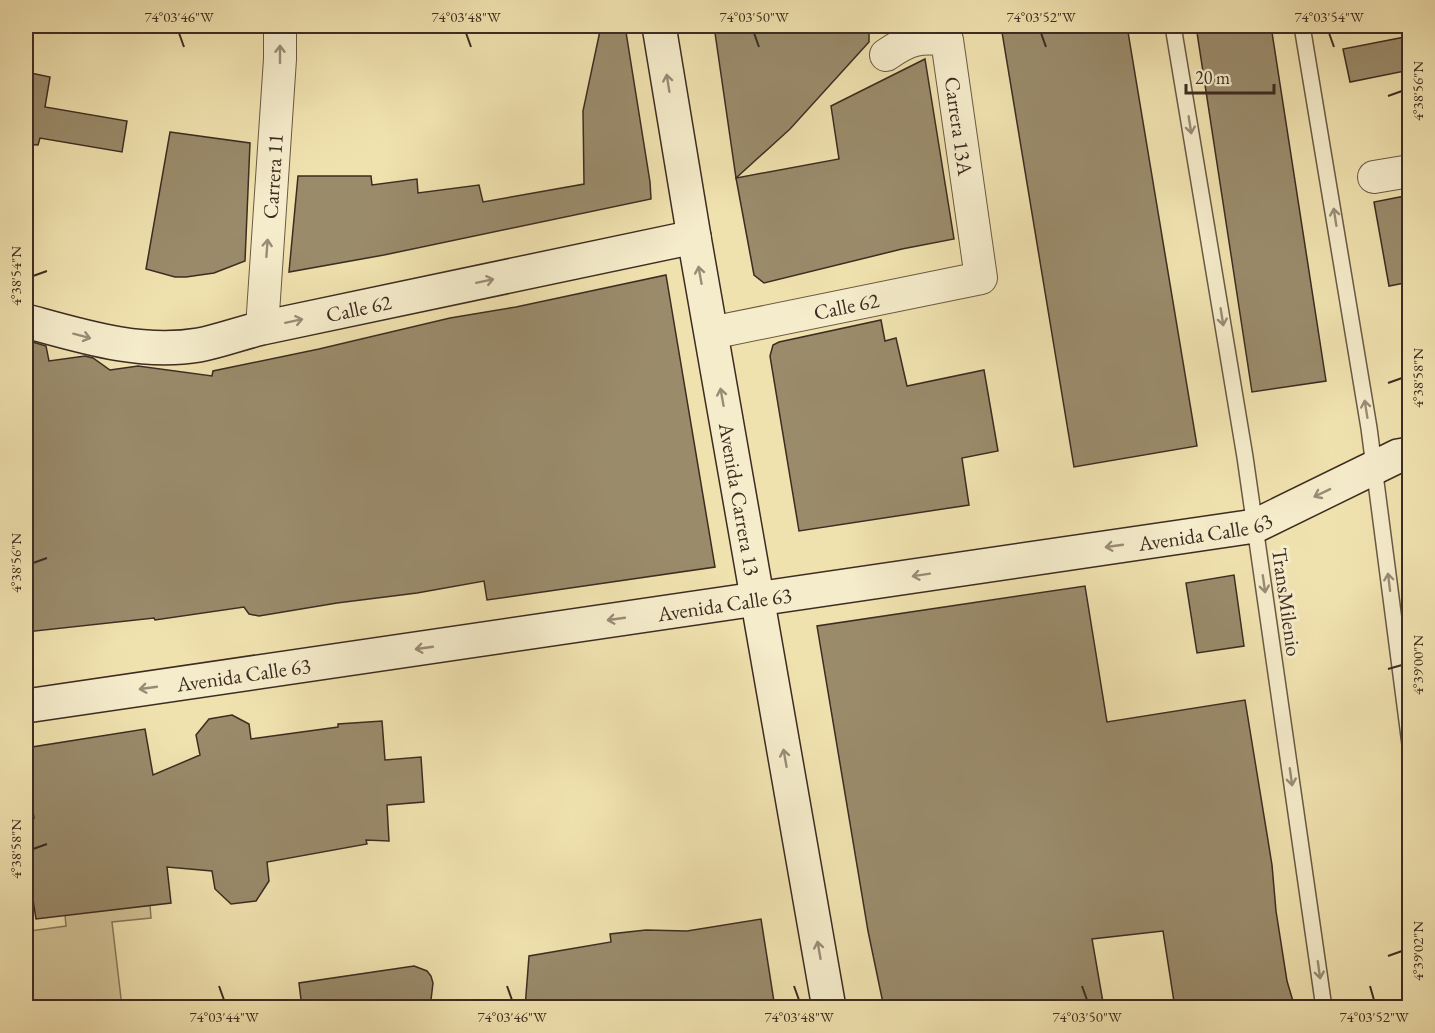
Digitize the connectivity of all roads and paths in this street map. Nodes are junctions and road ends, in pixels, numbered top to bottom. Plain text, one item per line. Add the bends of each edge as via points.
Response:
1 (280, 26) edge
2 (659, 26) edge
3 (1173, 26) edge
4 (1302, 26) edge
5 (886, 55) dead end
6 (1410, 171) edge
7 (1374, 177) dead end
8 (694, 237) junction
9 (981, 278) joint
10 (26, 321) edge
11 (262, 328) junction
12 (711, 333) junction
13 (1410, 454) edge
14 (1374, 467) junction
15 (1255, 526) junction
16 (757, 599) junction
17 (26, 706) edge
18 (1410, 744) edge
19 (829, 1008) edge
20 (1324, 1008) edge

11 -> 1 street, Carrera 11
8 -> 2 main road, Avenida Carrera 13
3 -> 15 lane, TransMilenio
14 -> 4 lane
5 - 9 street, Carrera 13A via 904,42 926,37 948,40
6 - 7 street
11 -> 8 main road, Calle 62
12 -> 8 main road, Avenida Carrera 13
9 - 12 street, Calle 62
10 -> 11 main road, Calle 62 via 104,342 156,348 198,345
16 -> 12 main road, Avenida Carrera 13
13 - 14 main road, Avenida Calle 63
14 -> 15 main road, Avenida Calle 63
18 -> 14 lane
15 -> 16 main road, Avenida Calle 63
15 -> 20 lane, TransMilenio
16 -> 17 main road, Avenida Calle 63
19 -> 16 main road, Avenida Carrera 13

